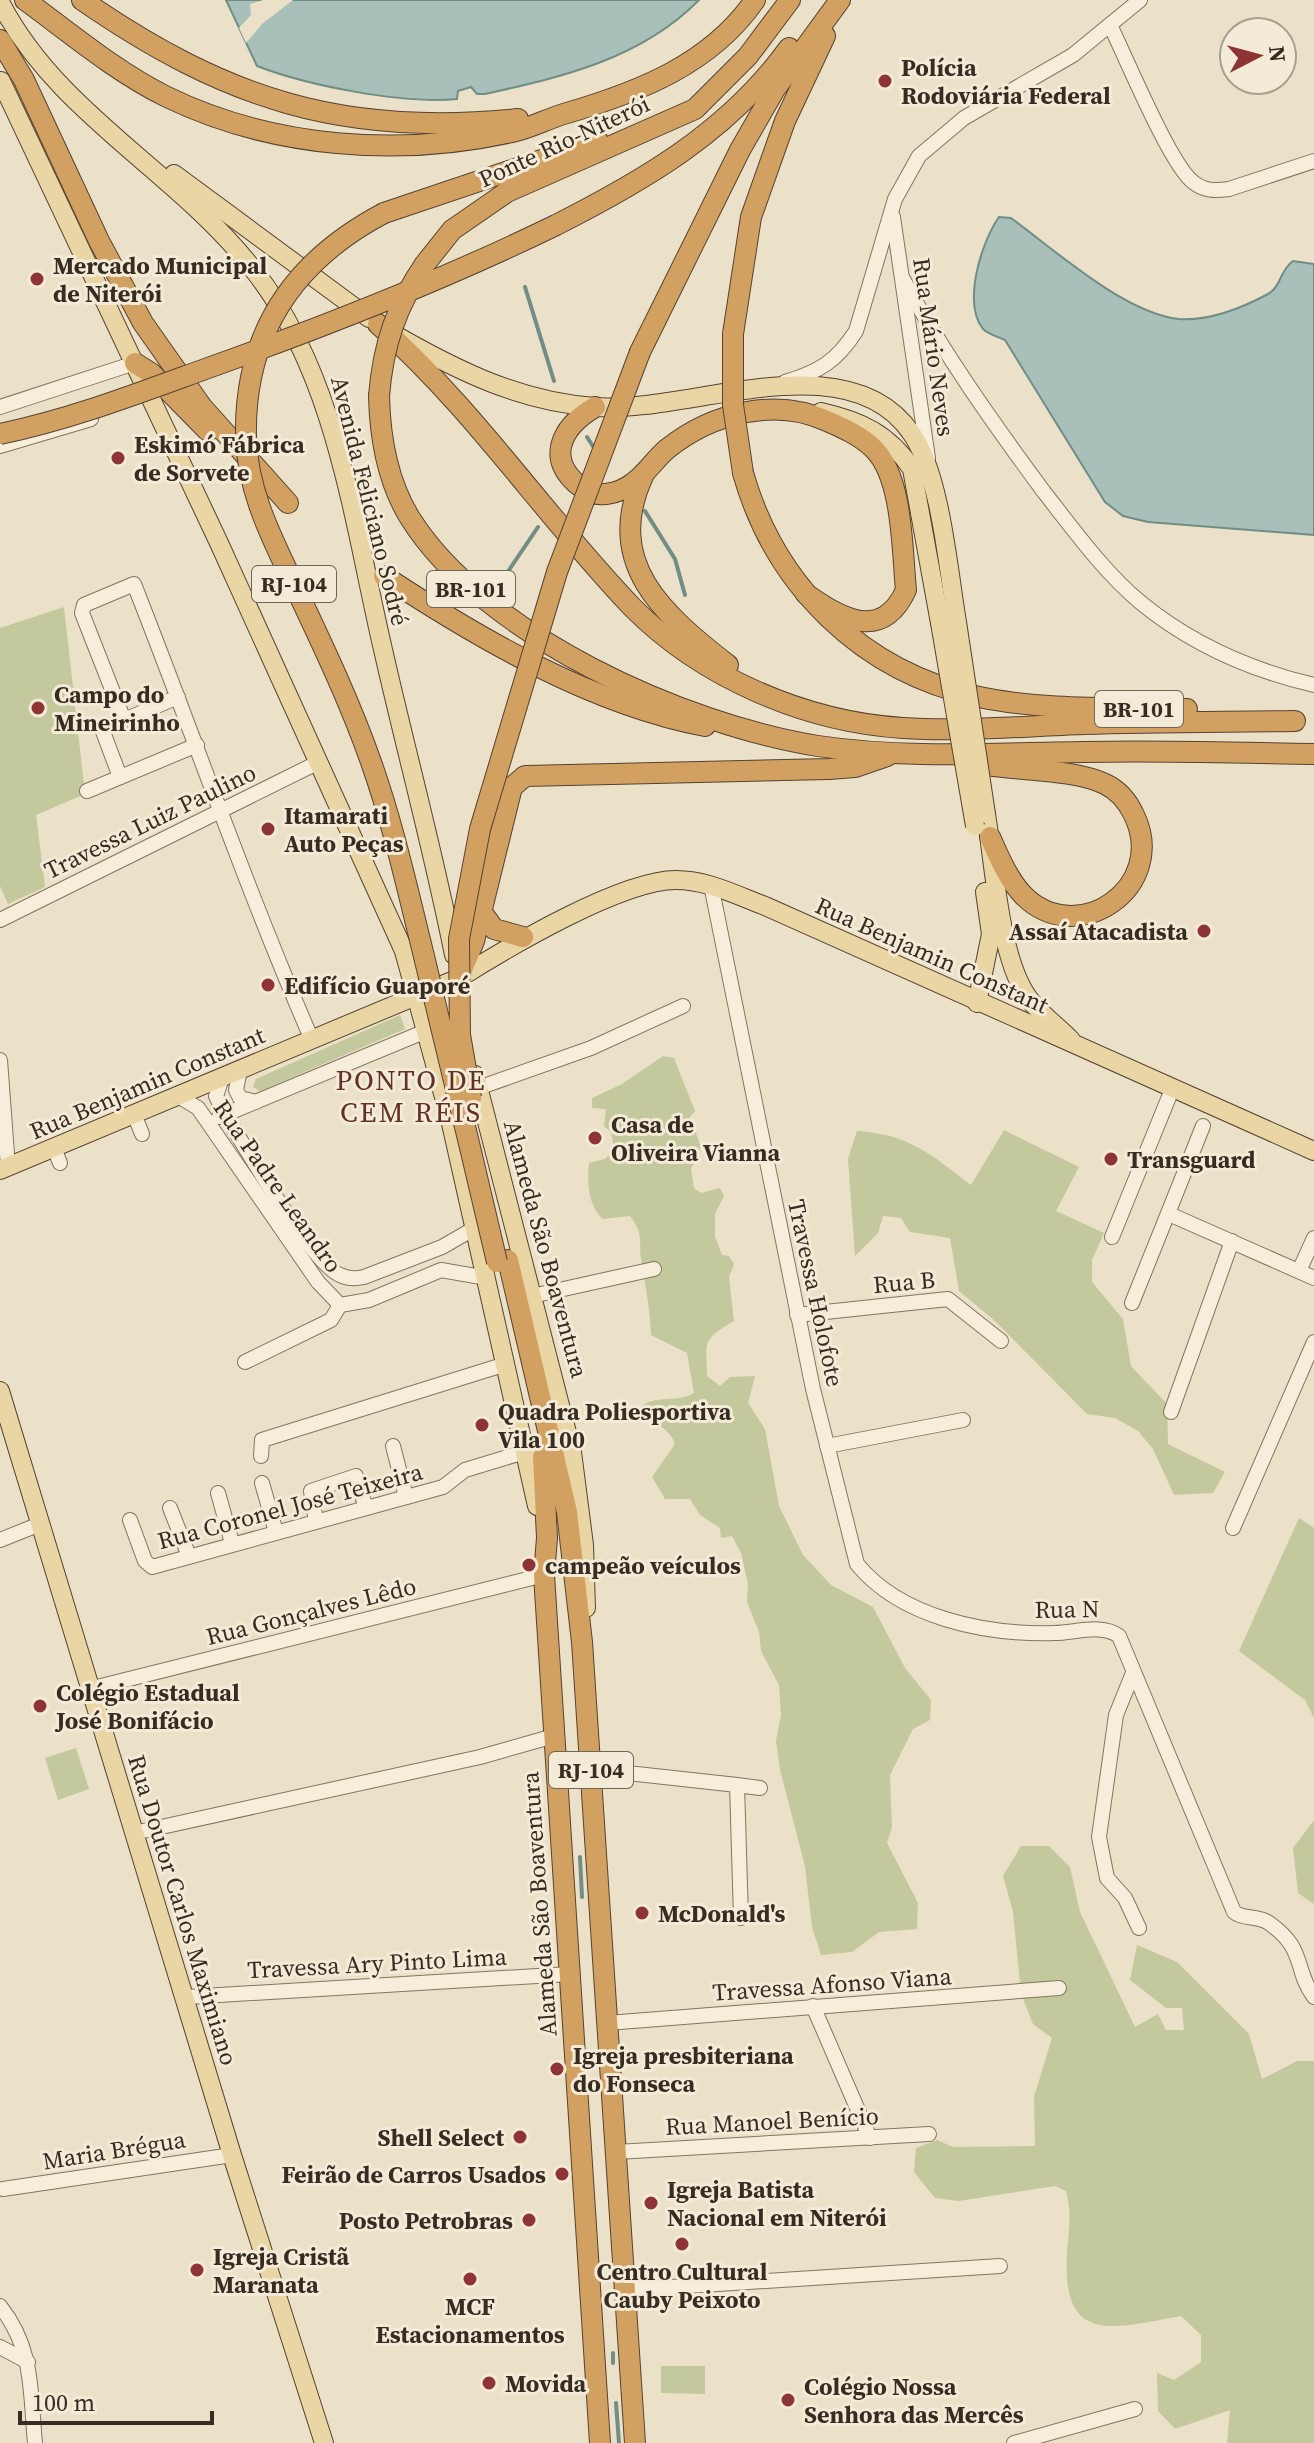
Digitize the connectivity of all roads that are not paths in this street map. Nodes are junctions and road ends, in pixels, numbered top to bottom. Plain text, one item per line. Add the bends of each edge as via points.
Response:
1 (25, 0) edge
2 (82, 0) edge
3 (755, 0) edge
4 (790, 0) edge
5 (825, 0) edge
6 (841, 0) edge
7 (1140, 0) edge
8 (0, 2) edge
9 (1111, 27) junction
10 (0, 40) edge
11 (1, 81) edge
12 (725, 82) junction
13 (557, 115) junction
14 (124, 141) junction
15 (1314, 161) edge
16 (892, 213) junction
17 (903, 279) junction
18 (378, 324) junction
19 (135, 363) junction
20 (773, 386) junction
21 (151, 398) junction
22 (0, 407) edge
23 (595, 407) junction
24 (802, 410) junction
25 (0, 434) edge
26 (0, 446) edge
27 (646, 471) junction
28 (933, 488) junction
29 (384, 576) dead end
30 (806, 594) junction
31 (948, 623) junction
32 (1314, 685) edge
33 (761, 692) junction
34 (178, 697) junction
35 (124, 720) junction
36 (1304, 721) edge
37 (734, 729) junction
38 (197, 745) junction
39 (891, 754) junction
40 (939, 754) junction
41 (1314, 754) edge
42 (319, 762) junction
43 (120, 777) junction
44 (87, 791) dead end
45 (222, 810) junction
46 (984, 826) junction
47 (711, 885) junction
48 (481, 911) junction
49 (0, 920) edge
50 (449, 930) junction
51 (523, 937) junction
52 (474, 941) junction
53 (459, 978) junction
54 (1022, 989) junction
55 (418, 992) junction
56 (977, 1003) junction
57 (683, 1006) dead end
58 (998, 1013) junction
59 (426, 1031) junction
60 (312, 1040) junction
61 (1076, 1045) junction
62 (0, 1060) edge
63 (240, 1070) junction
64 (222, 1078) junction
65 (1173, 1087) junction
66 (478, 1088) junction
67 (178, 1096) junction
68 (256, 1102) junction
69 (483, 1111) junction
70 (134, 1114) junction
71 (225, 1115) junction
72 (450, 1119) junction
73 (207, 1122) junction
74 (1203, 1126) dead end
75 (142, 1134) dead end
76 (1314, 1151) edge
77 (4, 1168) edge
78 (1169, 1214) junction
79 (475, 1228) junction
80 (1112, 1237) dead end
81 (1314, 1238) edge
82 (1232, 1241) junction
83 (497, 1266) junction
84 (654, 1269) dead end
85 (1299, 1271) junction
86 (1314, 1278) edge
87 (532, 1296) junction
88 (1132, 1303) dead end
89 (340, 1305) junction
90 (797, 1315) junction
91 (1001, 1341) dead end
92 (1314, 1342) edge
93 (245, 1362) dead end
94 (506, 1364) junction
95 (0, 1391) edge
96 (1171, 1412) dead end
97 (963, 1420) dead end
98 (393, 1446) dead end
99 (827, 1446) junction
100 (528, 1451) junction
101 (261, 1456) dead end
102 (262, 1483) dead end
103 (218, 1493) dead end
104 (406, 1497) junction
105 (170, 1508) dead end
106 (366, 1508) junction
107 (130, 1520) dead end
108 (316, 1521) junction
109 (40, 1524) junction
110 (1233, 1528) dead end
111 (276, 1532) junction
112 (0, 1540) edge
113 (232, 1543) junction
114 (189, 1556) junction
115 (543, 1572) junction
116 (984, 1630) joint
117 (582, 1642) junction
118 (1133, 1673) junction
119 (89, 1689) junction
120 (554, 1736) junction
121 (591, 1769) junction
122 (737, 1785) junction
123 (760, 1788) dead end
124 (134, 1833) junction
125 (741, 1918) dead end
126 (1139, 1928) dead end
127 (570, 1974) junction
128 (1059, 1988) dead end
129 (187, 1997) junction
130 (1314, 1997) edge
131 (813, 2006) junction
132 (607, 2023) junction
133 (929, 2134) dead end
134 (870, 2138) junction
135 (616, 2152) junction
136 (232, 2155) junction
137 (3, 2189) dead end
138 (1000, 2266) dead end
139 (625, 2290) junction
140 (0, 2306) edge
141 (0, 2347) edge
142 (28, 2362) junction
143 (1135, 2409) dead end
144 (35, 2443) edge
145 (324, 2443) edge
146 (600, 2443) edge
147 (635, 2443) edge
148 (1014, 2443) edge

1 - 13 highway via 163,95 226,121 279,135 377,145 488,137
2 - 13 highway via 190,67 285,103 341,117 442,123
3 - 13 highway, Ponte Rio-Niterói via 720,41 669,75
4 - 12 highway, Ponte Rio-Niterói / BR-101
5 - 25 highway, bridge via 778,63 711,133 620,193 477,264 273,345 93,410
6 - 30 highway, BR-101, bridge via 785,121 755,204 733,334 733,405 743,473 765,535
6 - 83 highway, bridge via 775,89 740,150 640,352 532,650 480,829 459,939 460,1035
7 - 9 street, Rua Mário Neves
8 - 14 main road, Avenida Feliciano Sodré via 54,80
9 - 15 street via 1176,159 1194,183 1214,191 1229,189
9 - 16 street, Rua Mário Neves via 938,137 907,174
10 - 19 highway via 143,323 202,407 288,503
11 - 19 main road
12 - 37 highway, Ponte Rio-Niterói / BR-101, bridge via 682,115 496,199 452,230 398,308 381,365 379,396 385,458 408,516 433,552 472,590 552,645 615,679
12 - 83 highway, RJ-104, bridge via 646,124 384,213 337,241 292,283 276,308 254,365 246,437 252,482 264,520 349,705 388,815
14 - 18 main road
14 - 50 main road, Avenida Feliciano Sodré via 227,237 272,294 317,386
16 - 17 street, Rua Mário Neves
16 - 20 street, Rua Mário Neves via 865,307 844,350 823,369
17 - 28 street, Rua Mário Neves
17 - 32 street via 1006,441 1139,601 1237,662
18 - 23 main road via 490,384 532,398
18 - 33 highway via 444,387 634,608 684,649
19 - 21 main road
19 - 22 street
20 - 23 main road via 650,406
20 - 28 main road via 841,387 863,394 911,433
21 - 26 street
21 - 42 main road
23 - 27 highway via 566,431 561,458 570,479 586,491 609,494
24 - 27 highway via 765,408 715,422 666,449
24 - 30 highway via 854,434 875,449 889,470 906,590 890,613 859,622
24 - 31 main road via 875,430 912,469
27 - 33 highway via 630,513 629,538 646,587 683,628
28 - 31 main road
29 - 37 highway via 456,622 561,676 676,719
30 - 36 highway, BR-101 via 860,644 892,664 941,687 982,698 1226,710
31 - 46 main road, bridge
33 - 36 highway via 823,715 901,728
34 - 35 street
34 - 35 street via 134,584 84,605 82,613
34 - 38 street
35 - 43 street via 102,729
37 - 39 highway, BR-101
38 - 43 street
38 - 45 street
39 - 40 highway, BR-101
39 - 48 highway via 855,767 829,769 525,776 512,787
40 - 41 highway, BR-101
40 - 46 highway via 1107,785 1135,816 1142,858 1126,892 1110,905 1065,915 1025,897 1009,878
42 - 45 street, Travessa Luiz Paulino
42 - 55 main road
43 - 44 street
45 - 49 street, Travessa Luiz Paulino
45 - 60 street
46 - 54 main road
46 - 56 main road via 991,934
47 - 51 main road, Rua Benjamin Constant via 676,880 648,885
47 - 56 main road, Rua Benjamin Constant
47 - 90 street, Travessa Holofote
48 - 51 highway via 494,929
48 - 52 highway
50 - 52 main road, Rua Benjamin Constant
50 - 53 main road, Avenida Feliciano Sodré
51 - 52 main road, Rua Benjamin Constant
51 - 53 main road, Rua Benjamin Constant
52 - 53 highway
53 - 55 main road, Rua Benjamin Constant
53 - 66 main road, Alameda São Boaventura
54 - 58 main road via 1017,1006
54 - 61 main road
55 - 59 main road, Alameda São Boaventura
55 - 60 main road, Rua Benjamin Constant
56 - 58 main road, Rua Benjamin Constant
57 - 66 street via 591,1048
58 - 61 main road, Rua Benjamin Constant
59 - 68 street
59 - 72 main road, Alameda São Boaventura
60 - 63 main road, Rua Benjamin Constant
61 - 65 main road, Rua Benjamin Constant
62 - 77 street
63 - 64 main road, Rua Benjamin Constant
63 - 68 street via 240,1098
64 - 67 main road, Rua Benjamin Constant
64 - 71 street, Rua Padre Leandro via 216,1096
65 - 76 main road, Rua Benjamin Constant
65 - 80 street
66 - 69 main road, Alameda São Boaventura
67 - 70 main road, Rua Benjamin Constant
67 - 73 street, Rua Padre Leandro via 192,1102
68 - 71 street
69 - 72 main road via 474,1096 463,1094 454,1101
69 - 87 main road, Alameda São Boaventura
70 - 75 street
70 - 77 main road, Rua Benjamin Constant via 57,1155
71 - 73 street
71 - 79 street, Rua Padre Leandro via 312,1248 338,1275 364,1277 442,1247
72 - 79 main road, Alameda São Boaventura
73 - 89 street, Rua Padre Leandro via 318,1282
74 - 78 street
78 - 82 street
78 - 88 street
79 - 83 main road, Alameda São Boaventura
81 - 85 street
82 - 85 street
82 - 96 street
83 - 89 street, Rua Padre Leandro via 441,1270 369,1300
83 - 94 main road, Alameda São Boaventura
83 - 115 highway, RJ-104 via 546,1476
83 - 117 highway via 567,1512
84 - 87 street
85 - 86 street
87 - 117 main road, Alameda São Boaventura via 579,1490 587,1623
89 - 93 street, Rua Padre Leandro via 331,1320
90 - 91 street, Rua B via 948,1299
90 - 99 street, Travessa Holofote
92 - 110 street
94 - 100 main road, Alameda São Boaventura
94 - 101 street via 262,1440
95 - 109 main road, Rua Doutor Carlos Maximiano
97 - 99 street
98 - 104 street
99 - 116 street, Travessa Holofote via 849,1542 871,1582 895,1599
100 - 104 street, Rua Coronel José Teixeira via 465,1470 443,1487
100 - 115 main road, Alameda São Boaventura
102 - 111 street
103 - 113 street
104 - 106 street, Rua Coronel José Teixeira
105 - 114 street
106 - 108 street, Rua Coronel José Teixeira
106 - 108 street via 356,1476 311,1491
107 - 114 street, Rua Coronel José Teixeira via 152,1567
108 - 111 street, Rua Coronel José Teixeira
109 - 112 street
109 - 119 main road, Rua Doutor Carlos Maximiano
111 - 113 street, Rua Coronel José Teixeira
113 - 114 street, Rua Coronel José Teixeira
115 - 119 street, Rua Gonçalves Lêdo
115 - 120 highway, Alameda São Boaventura / RJ-104
116 - 118 street, Rua N via 1108,1629 1119,1636
117 - 121 highway, Alameda São Boaventura / RJ-104
118 - 126 street via 1116,1715 1099,1837 1107,1878 1125,1898
118 - 130 street, Rua N via 1234,1912 1268,1922 1296,1949
119 - 124 main road, Rua Doutor Carlos Maximiano
120 - 124 street
120 - 127 highway, Alameda São Boaventura / RJ-104
121 - 122 street
121 - 132 highway, Alameda São Boaventura / RJ-104
122 - 123 street
122 - 125 street
124 - 129 main road, Rua Doutor Carlos Maximiano
127 - 129 street, Travessa Ary Pinto Lima
127 - 146 highway, Alameda São Boaventura / RJ-104
128 - 131 street, Travessa Afonso Viana
129 - 136 main road, Rua Doutor Carlos Maximiano
131 - 132 street, Travessa Afonso Viana
131 - 134 street
132 - 135 highway, Alameda São Boaventura / RJ-104
133 - 134 street, Rua Manoel Benício
134 - 135 street, Rua Manoel Benício
135 - 139 highway, Alameda São Boaventura / RJ-104
136 - 137 street, Maria Brégua
136 - 145 main road, Rua Doutor Carlos Maximiano
138 - 139 street
139 - 147 highway, Alameda São Boaventura / RJ-104
140 - 142 street via 17,2328
141 - 142 street
142 - 144 street
143 - 148 street

